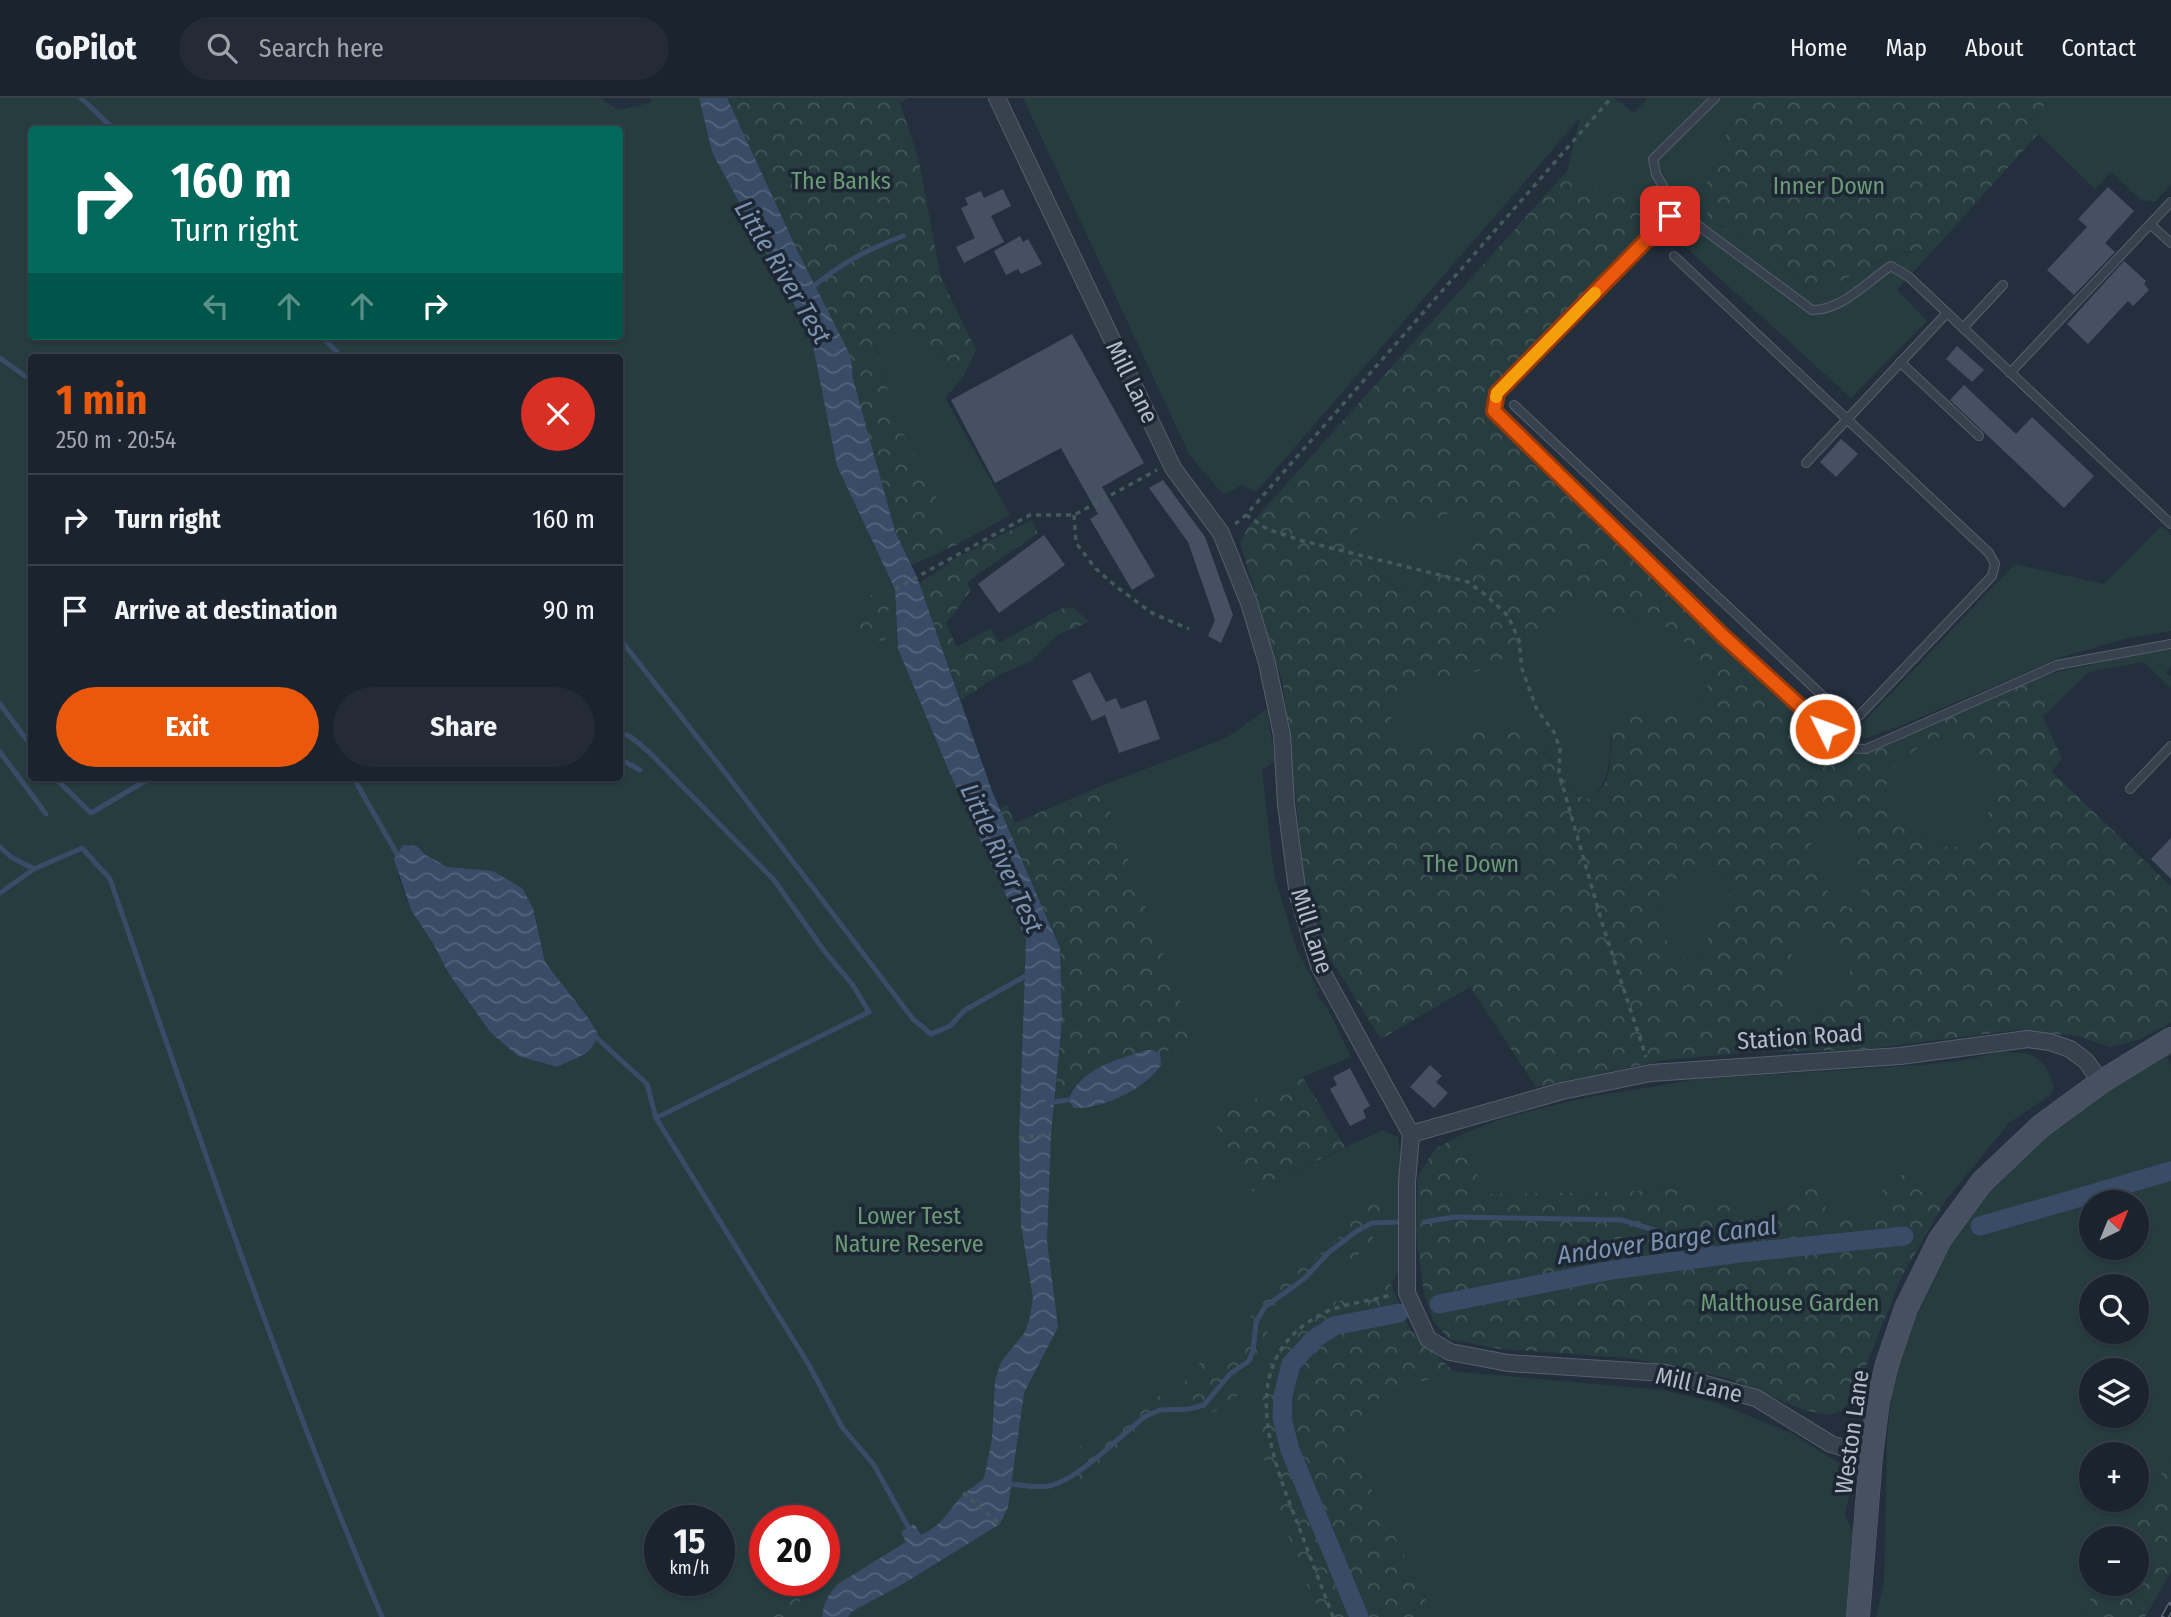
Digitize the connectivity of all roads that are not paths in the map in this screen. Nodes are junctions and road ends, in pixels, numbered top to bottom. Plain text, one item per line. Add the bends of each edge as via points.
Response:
1 (998, 98) edge
2 (1715, 98) edge
3 (2171, 202) edge
4 (1676, 209) junction
5 (2150, 224) junction
6 (2171, 243) edge
7 (1674, 256) dead end
8 (2003, 285) dead end
9 (1947, 313) junction
10 (1963, 328) junction
11 (1900, 362) junction
12 (2010, 373) junction
13 (1514, 405) dead end
14 (1848, 418) junction
15 (1979, 436) dead end
16 (1806, 463) dead end
17 (2171, 524) edge
18 (2171, 643) edge
19 (2171, 746) edge
20 (2130, 789) dead end
21 (2171, 1040) edge
22 (2101, 1082) junction
23 (1411, 1134) junction
24 (1871, 1456) junction
25 (1858, 1617) edge

1 - 23 street, Mill Lane via 1172,468 1221,533 1250,603 1282,735 1298,896 1319,966
2 - 4 lane via 1653,159 1656,174
3 - 5 lane
4 - 9 lane via 1812,310 1824,310 1852,295 1891,266
4 - 18 lane via 1497,393 1494,411 1722,635 1846,748 1866,748 2057,665
5 - 6 lane
5 - 12 lane
7 - 14 lane
8 - 10 lane
9 - 10 lane
9 - 11 lane
10 - 12 lane
11 - 14 lane
11 - 15 lane
12 - 17 lane
13 - 14 lane via 1844,716 1852,718 1865,710 1992,576 1995,564 1989,553
14 - 16 lane
19 - 20 lane
21 - 22 street
22 - 23 street, Station Road via 2070,1049 2028,1039 1900,1056 1651,1073 1562,1091
22 - 24 street, Weston Lane via 2041,1126 1982,1182 1940,1239 1906,1308 1887,1364
23 - 24 street, Mill Lane via 1407,1293 1428,1339 1450,1352 1508,1363 1665,1373 1756,1398 1830,1444
24 - 25 street, Weston Lane

